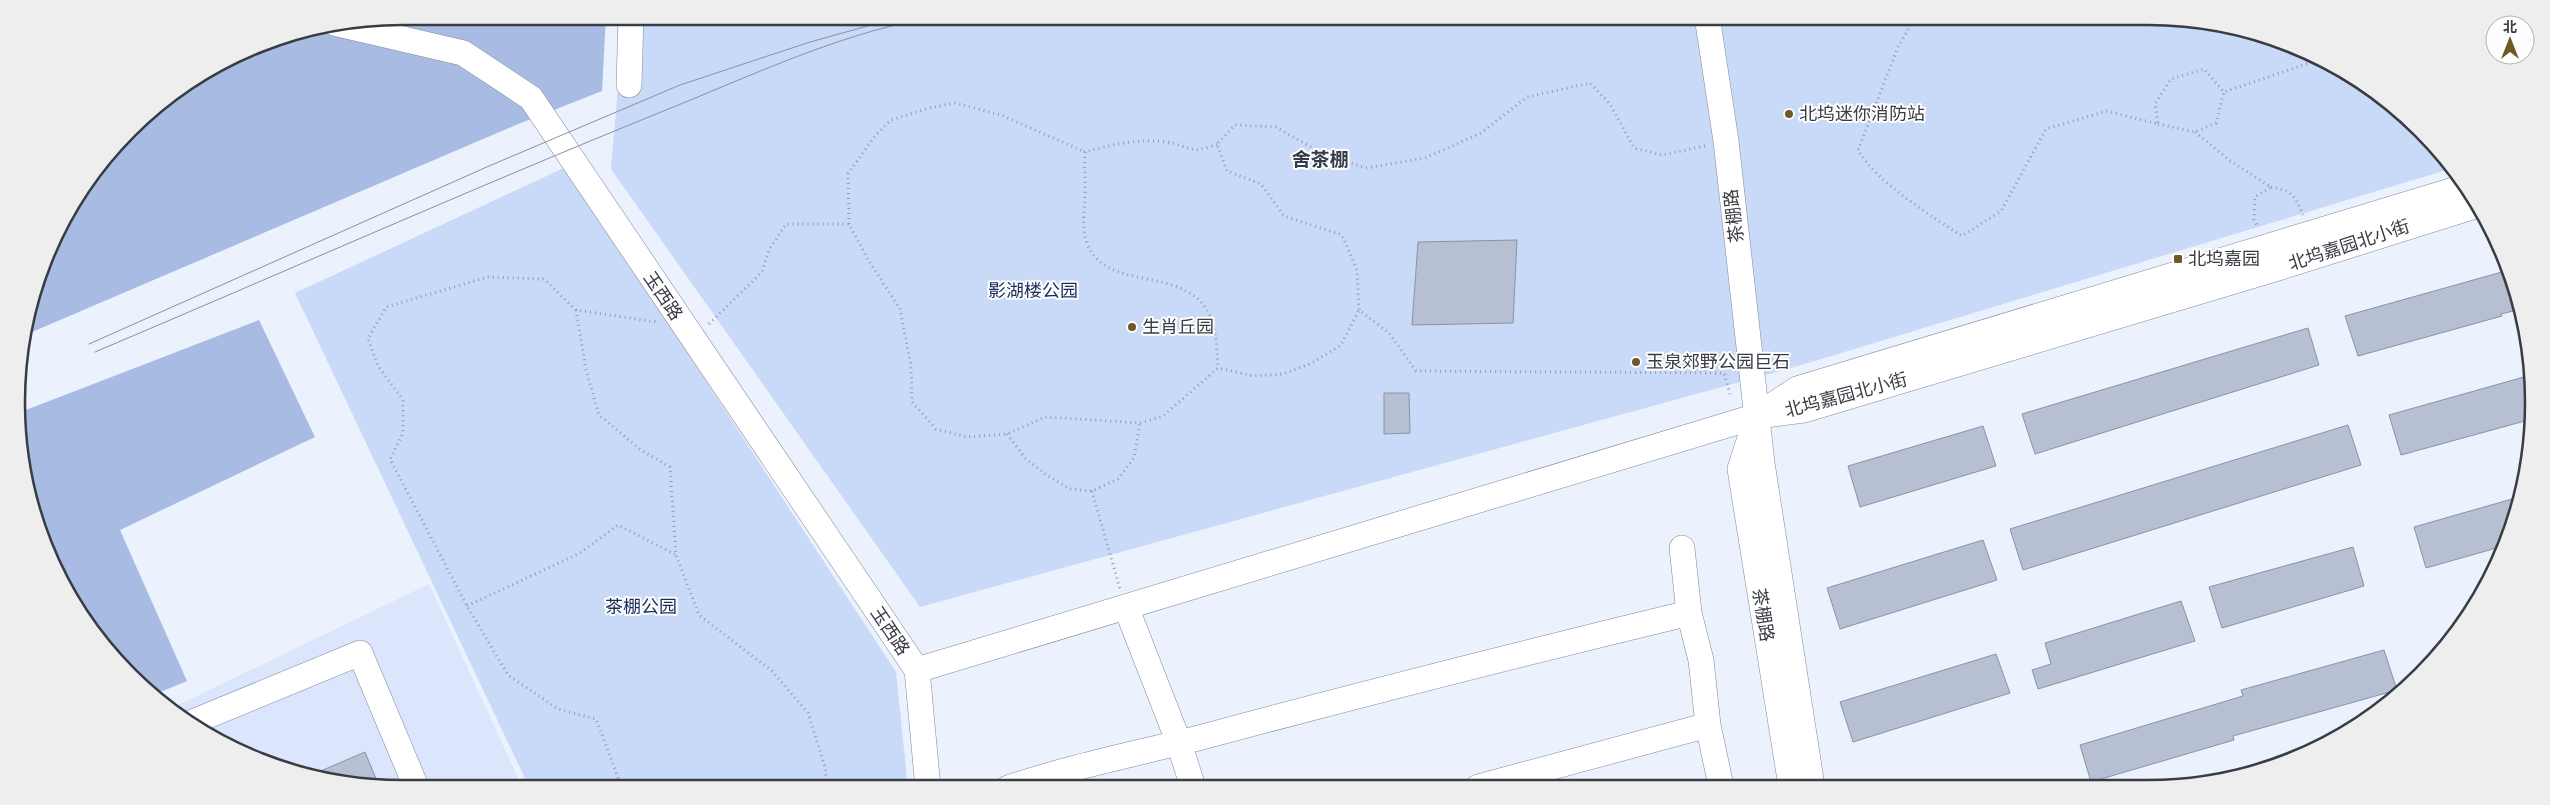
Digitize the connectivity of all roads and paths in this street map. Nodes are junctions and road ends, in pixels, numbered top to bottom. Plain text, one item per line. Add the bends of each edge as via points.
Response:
1 (631, 25) edge
2 (1708, 25) edge
3 (1911, 25) edge
4 (355, 28) edge
5 (2312, 63) edge
6 (629, 85) dead end
7 (2224, 92) junction
8 (2158, 124) junction
9 (2195, 132) junction
10 (1726, 142) junction
11 (1217, 144) junction
12 (1085, 152) junction
13 (2271, 187) junction
14 (2458, 189) edge
15 (2469, 207) edge
16 (849, 224) junction
17 (2312, 235) junction
18 (2271, 247) junction
19 (576, 310) junction
20 (1359, 310) junction
21 (660, 322) dead end
22 (693, 340) junction
23 (1218, 368) junction
24 (1730, 394) dead end
25 (1757, 416) junction
26 (1140, 423) junction
27 (1007, 434) junction
28 (1092, 491) junction
29 (1682, 548) dead end
30 (676, 555) junction
31 (467, 606) junction
32 (1126, 607) junction
33 (1689, 613) junction
34 (917, 670) junction
35 (199, 720) edge
36 (1708, 725) junction
37 (1179, 743) junction
38 (413, 780) edge
39 (619, 780) edge
40 (826, 780) edge
41 (927, 780) edge
42 (1031, 780) edge
43 (1191, 780) edge
44 (1504, 780) edge
45 (1720, 780) edge
46 (1790, 780) edge
47 (1811, 780) edge

1 - 6 street
2 - 10 street, 茶棚路
3 - 8 path via 1898,47 1858,150 1867,166 1962,236 2001,211 2046,129 2107,111
4 - 22 street, 玉西路 via 463,53 531,98
5 - 7 path
7 - 8 path via 2204,69 2171,79 2155,104
7 - 9 path via 2216,123
8 - 9 path
9 - 13 path via 2229,160
10 - 11 path via 1662,156 1634,148 1610,104 1590,83 1527,97 1480,133 1425,158 1366,168 1323,154 1276,127 1235,125
10 - 25 street, 茶棚路
11 - 12 path via 1198,152 1165,142 1115,144
11 - 20 path via 1227,171 1261,184 1284,216 1342,235 1357,270
12 - 16 path via 1001,115 956,103 929,108 891,120 875,136 848,174
12 - 23 path via 1083,218 1086,242 1096,258 1114,270 1152,278 1190,292 1207,310 1215,334
13 - 17 path via 2288,190 2297,200
13 - 18 path via 2255,197 2254,220
14 - 17 street, 北坞嘉园北小街
15 - 25 street, 北坞嘉园北小街 via 2278,268 1804,410
16 - 22 path via 786,224 769,250 762,272
16 - 27 path via 900,309 911,366 912,402 936,429 967,437
17 - 18 street, 北坞嘉园北小街
18 - 25 street, 北坞嘉园北小街 via 1797,388
19 - 21 path
19 - 30 path via 586,370 599,415 640,450 670,467
19 - 31 path via 544,279 488,277 386,307 368,339 378,366 403,400 403,433 390,459
20 - 23 path via 1341,345 1312,363 1283,374 1254,376
20 - 24 path via 1389,333 1416,371 1724,373
22 - 34 street, 玉西路
23 - 26 path via 1163,416
25 - 32 street
25 - 46 street, 茶棚路 via 1740,469
25 - 47 street, 茶棚路
26 - 27 path via 1045,417
26 - 28 path via 1134,458 1118,479
27 - 28 path via 1025,458 1048,476 1070,489
28 - 32 path
29 - 33 street
30 - 31 path via 618,525 580,553
30 - 40 path via 699,615 772,672 808,713
31 - 39 path via 508,675 558,709 596,719
32 - 34 street
32 - 37 street
33 - 36 street via 1700,660
33 - 37 street via 1436,674
34 - 41 street
35 - 38 street via 360,653
36 - 44 street
36 - 45 street
37 - 42 street
37 - 43 street

